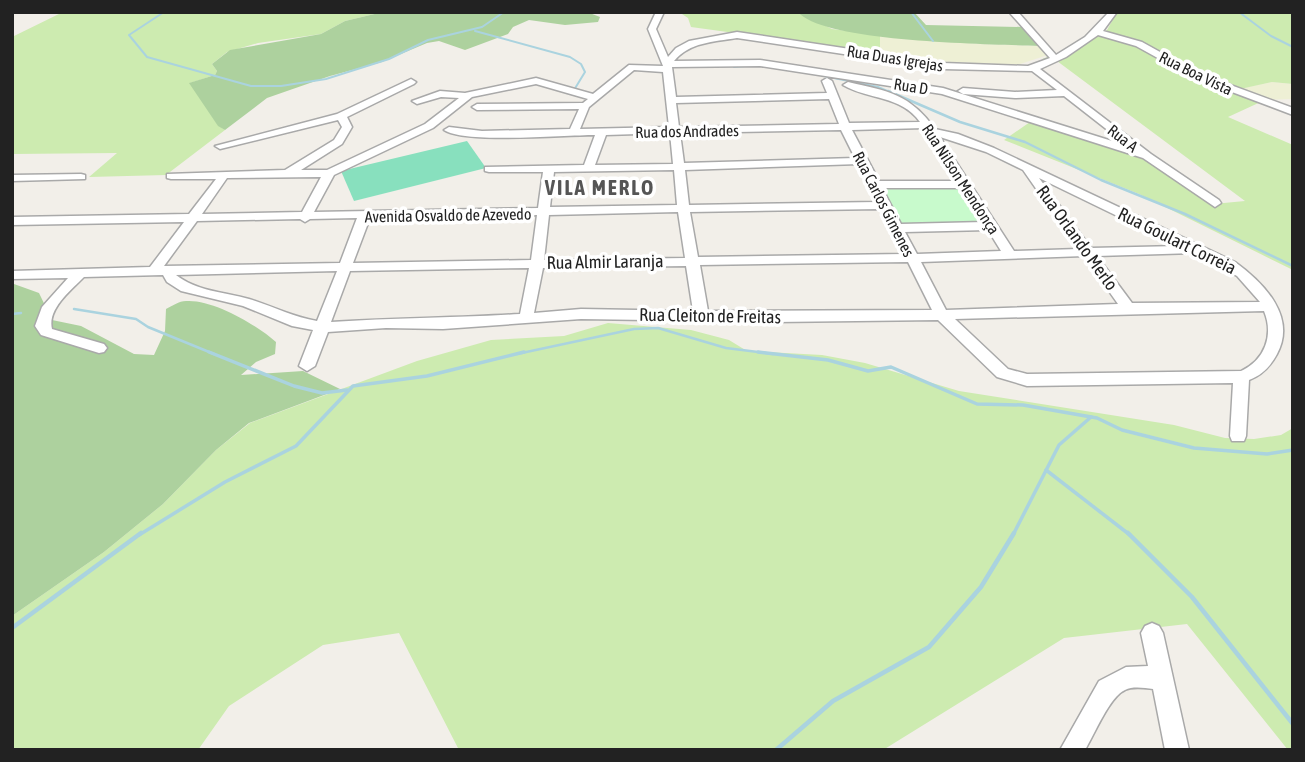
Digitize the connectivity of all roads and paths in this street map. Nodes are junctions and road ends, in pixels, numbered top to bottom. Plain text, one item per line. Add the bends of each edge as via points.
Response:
1 (660, 12) edge
2 (1013, 12) edge
3 (1113, 12) edge
4 (1100, 33) junction
5 (1054, 58) junction
6 (747, 62) junction
7 (943, 66) junction
8 (667, 67) junction
9 (1034, 68) junction
10 (827, 81) junction
11 (411, 82) dead end
12 (958, 85) junction
13 (943, 91) junction
14 (1066, 93) junction
15 (466, 96) junction
16 (831, 96) junction
17 (596, 98) junction
18 (672, 100) junction
19 (417, 101) dead end
20 (585, 106) junction
21 (477, 107) dead end
22 (1293, 113) edge
23 (341, 116) junction
24 (845, 127) junction
25 (929, 129) junction
26 (449, 130) dead end
27 (675, 131) junction
28 (573, 133) junction
29 (601, 133) junction
30 (220, 146) dead end
31 (1147, 156) junction
32 (862, 161) junction
33 (589, 167) junction
34 (678, 167) junction
35 (549, 168) junction
36 (1026, 168) junction
37 (489, 169) dead end
38 (329, 173) junction
39 (287, 174) junction
40 (225, 175) junction
41 (171, 176) dead end
42 (81, 177) dead end
43 (14, 179) edge
44 (967, 184) junction
45 (874, 185) junction
46 (1215, 203) dead end
47 (884, 205) junction
48 (684, 211) junction
49 (542, 214) junction
50 (364, 217) junction
51 (304, 218) junction
52 (193, 219) junction
53 (12, 221) edge
54 (992, 226) junction
55 (895, 228) junction
56 (1198, 249) junction
57 (1087, 251) junction
58 (1010, 256) junction
59 (911, 258) junction
60 (691, 260) junction
61 (537, 263) junction
62 (346, 268) junction
63 (160, 270) junction
64 (80, 273) junction
65 (12, 275) edge
66 (1269, 306) junction
67 (1128, 308) junction
68 (942, 314) junction
69 (701, 315) junction
70 (526, 318) junction
71 (322, 327) junction
72 (99, 348) dead end
73 (307, 366) dead end
74 (1241, 377) junction
75 (1238, 436) dead end
76 (1152, 633) dead end
77 (1161, 679) junction
78 (1072, 750) edge
79 (1177, 750) edge

1 - 8 street via 652,29
2 - 5 street
3 - 4 street, Rua Duas Igrejas
4 - 5 street, Rua Duas Igrejas
4 - 22 street, Rua Boa Vista via 1139,44 1195,75
5 - 9 street, Rua Duas Igrejas
6 - 8 street, Rua D
6 - 10 street
6 - 13 street, Rua D
7 - 8 street, Rua Duas Igrejas via 737,35 692,43 679,50
7 - 9 street, Rua Duas Igrejas
7 - 12 street
8 - 17 street, Rua D via 635,65
8 - 18 street
9 - 14 street, Rua A
10 - 16 street, Rua Carlos Gimenes
10 - 25 street, Rua Nilson Mendonça via 909,106
11 - 23 street
12 - 13 street
12 - 14 street via 1015,94
13 - 31 street, Rua D
14 - 31 street, Rua A
15 - 17 street via 531,81
15 - 19 street via 440,94
15 - 38 street via 429,126
16 - 18 street
16 - 24 street, Rua Carlos Gimenes
17 - 20 street, Rua D
18 - 27 street
20 - 21 street
20 - 28 street
23 - 30 street
23 - 39 street via 347,127 343,137
24 - 25 street, Rua dos Andrades
24 - 27 street, Rua dos Andrades
24 - 32 street, Rua Carlos Gimenes
25 - 36 street, Rua Goulart Correia
25 - 44 street, Rua Nilson Mendonça
26 - 28 street, Rua dos Andrades
27 - 29 street, Rua dos Andrades
27 - 34 street
28 - 29 street, Rua dos Andrades
29 - 33 street
31 - 46 street, Rua A
32 - 34 street
32 - 45 street, Rua Carlos Gimenes
33 - 34 street
33 - 35 street
34 - 48 street
35 - 37 street
35 - 49 street
36 - 56 street, Rua Goulart Correia
36 - 57 street, Rua Orlando Merlo
38 - 39 street
38 - 51 street
39 - 40 street
40 - 41 street
40 - 52 street
42 - 43 street
44 - 45 street
44 - 54 street, Rua Nilson Mendonça
45 - 47 street, Rua Carlos Gimenes
47 - 48 street, Avenida Osvaldo de Azevedo
47 - 55 street, Rua Carlos Gimenes
48 - 49 street, Avenida Osvaldo de Azevedo
48 - 60 street
49 - 50 street, Avenida Osvaldo de Azevedo
49 - 61 street
50 - 51 street, Avenida Osvaldo de Azevedo
50 - 62 street
51 - 52 street, Avenida Osvaldo de Azevedo
52 - 53 street, Avenida Osvaldo de Azevedo
52 - 63 street
54 - 55 street
54 - 58 street, Rua Nilson Mendonça
55 - 59 street, Rua Carlos Gimenes
56 - 57 street, Rua Almir Laranja
56 - 66 street, Rua Goulart Correia via 1244,274
57 - 58 street, Rua Almir Laranja
57 - 67 street, Rua Orlando Merlo
58 - 59 street, Rua Almir Laranja
59 - 60 street, Rua Almir Laranja
59 - 68 street, Rua Carlos Gimenes
60 - 61 street, Rua Almir Laranja
60 - 69 street
61 - 62 street, Rua Almir Laranja
61 - 70 street
62 - 63 street, Rua Almir Laranja
62 - 71 street
63 - 64 street, Rua Almir Laranja
63 - 71 street, Rua Cleiton de Freitas via 186,288
64 - 65 street, Rua Almir Laranja
64 - 72 street via 47,310 42,328
66 - 67 street, Rua Cleiton de Freitas
66 - 74 street, Rua Goulart Correia via 1278,328 1274,349 1255,372
67 - 68 street, Rua Cleiton de Freitas
68 - 69 street, Rua Cleiton de Freitas
68 - 74 street, Rua Carlos Gimenes via 1010,377
69 - 70 street, Rua Cleiton de Freitas
70 - 71 street, Rua Cleiton de Freitas
71 - 73 street
74 - 75 street
76 - 77 street
77 - 78 street via 1135,676 1115,682
77 - 79 street

